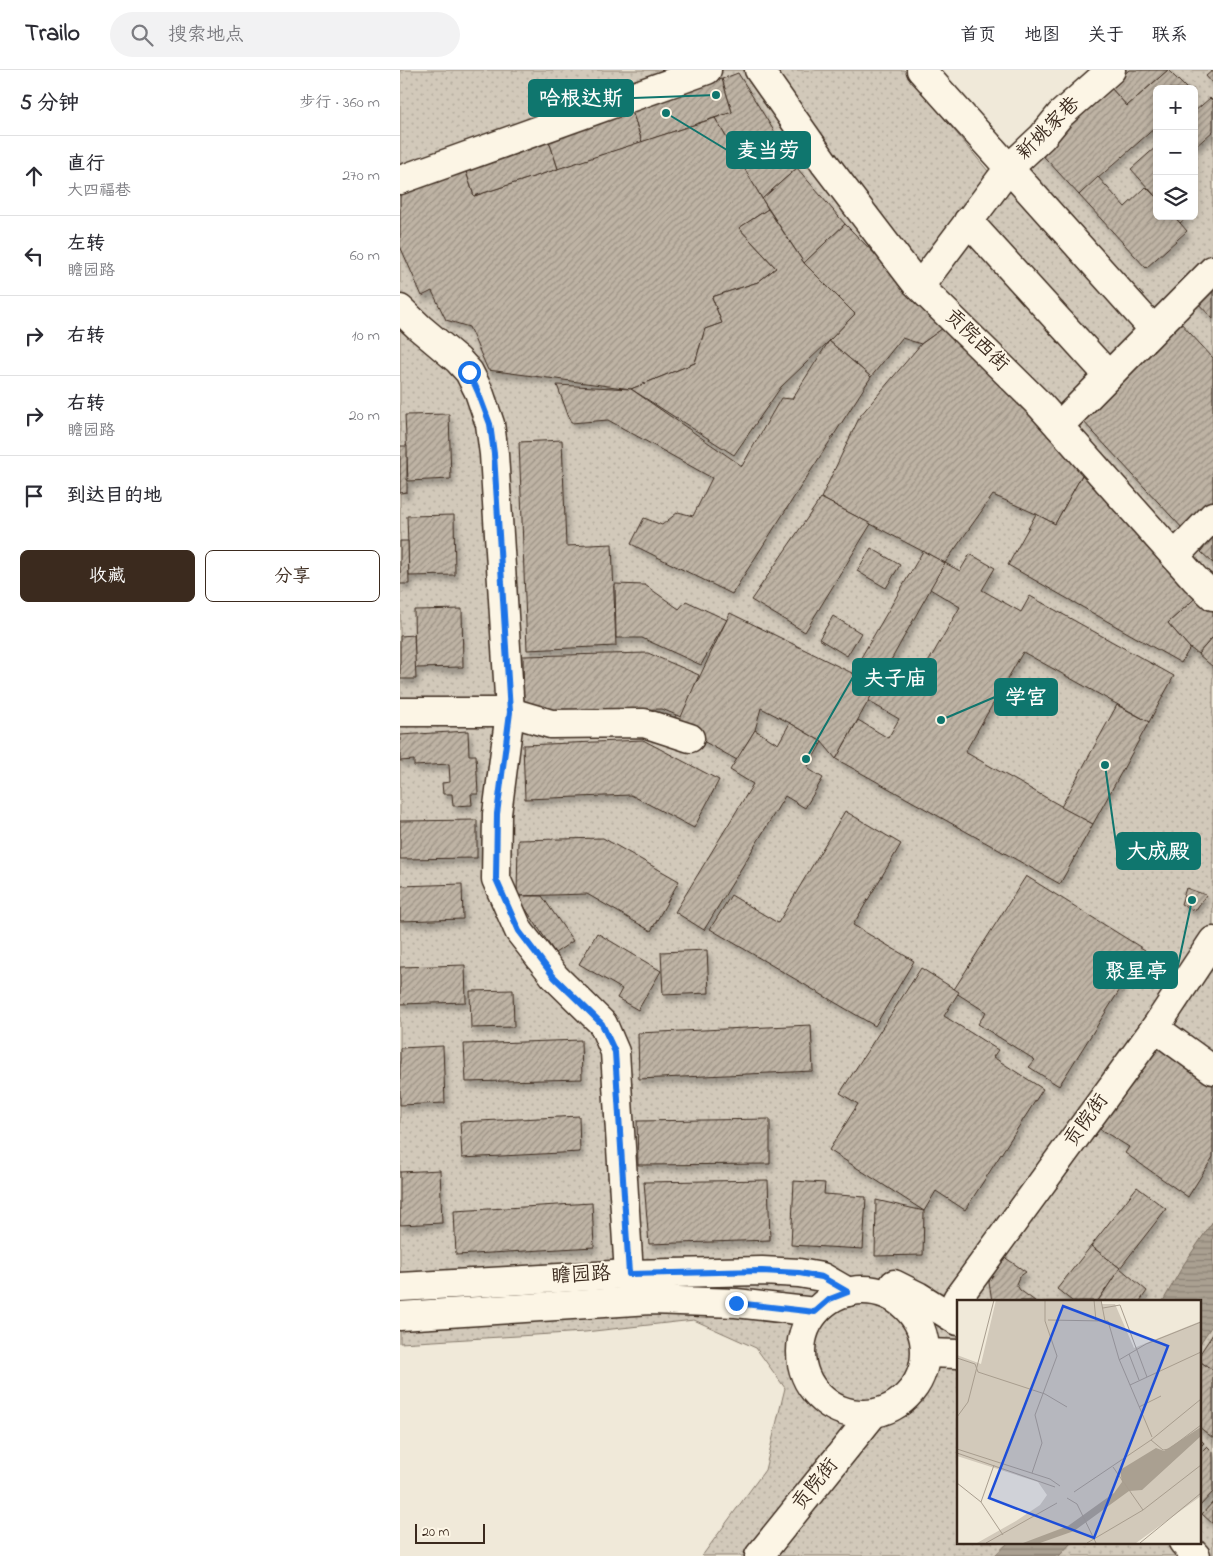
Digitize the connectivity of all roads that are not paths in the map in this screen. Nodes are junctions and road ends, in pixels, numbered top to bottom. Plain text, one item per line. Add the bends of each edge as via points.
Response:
1 (708, 70) edge
2 (759, 70) edge
3 (922, 70) edge
4 (1111, 70) edge
5 (660, 78) edge
6 (1009, 168) junction
7 (400, 180) edge
8 (968, 221) junction
9 (1213, 270) edge
10 (920, 286) junction
11 (400, 309) edge
12 (1153, 329) junction
13 (1108, 375) junction
14 (1059, 426) junction
15 (1213, 516) edge
16 (1175, 556) junction
17 (1213, 596) edge
18 (400, 712) edge
19 (510, 712) junction
20 (690, 738) dead end
21 (1213, 941) edge
22 (1155, 1028) junction
23 (1213, 1070) edge
24 (799, 1273) junction
25 (629, 1274) junction
26 (400, 1287) edge
27 (848, 1292) junction
28 (965, 1300) edge
29 (957, 1310) edge
30 (815, 1312) junction
31 (400, 1316) edge
32 (926, 1353) junction
33 (957, 1354) edge
34 (873, 1414) junction
35 (1185, 1544) edge
36 (759, 1556) edge
37 (1196, 1556) edge

1 - 5 street
2 - 10 street, 贡院西街 via 825,164
3 - 6 street
4 - 6 street, 新姚家巷 via 1060,115
5 - 7 street
6 - 8 street, 新姚家巷
6 - 12 street
8 - 10 street, 新姚家巷
8 - 13 street
9 - 12 street
10 - 14 street, 贡院西街
11 - 19 street via 469,372 490,424
12 - 13 street
13 - 14 street
14 - 16 street, 贡院西街
15 - 16 street
16 - 17 street, 贡院西街
18 - 19 street
19 - 20 street via 551,724 644,723
19 - 25 street via 497,814 496,879 519,931 554,977 602,1024 615,1052
21 - 22 street, 贡院街
22 - 23 street
22 - 28 street, 贡院街
24 - 25 street, 瞻园路
24 - 27 street, 瞻园路 via 822,1277
24 - 29 street via 844,1273 868,1277
25 - 26 street, 瞻园路
27 - 30 street via 830,1299
27 - 32 street via 867,1290 886,1294 902,1303 924,1334
30 - 31 street, 瞻园路 via 736,1303 651,1300
30 - 34 street via 804,1331 800,1352 804,1374 815,1392 832,1406 851,1414
32 - 33 street
32 - 34 street via 922,1374 911,1393 894,1407
34 - 36 street, 贡院街
35 - 37 street

